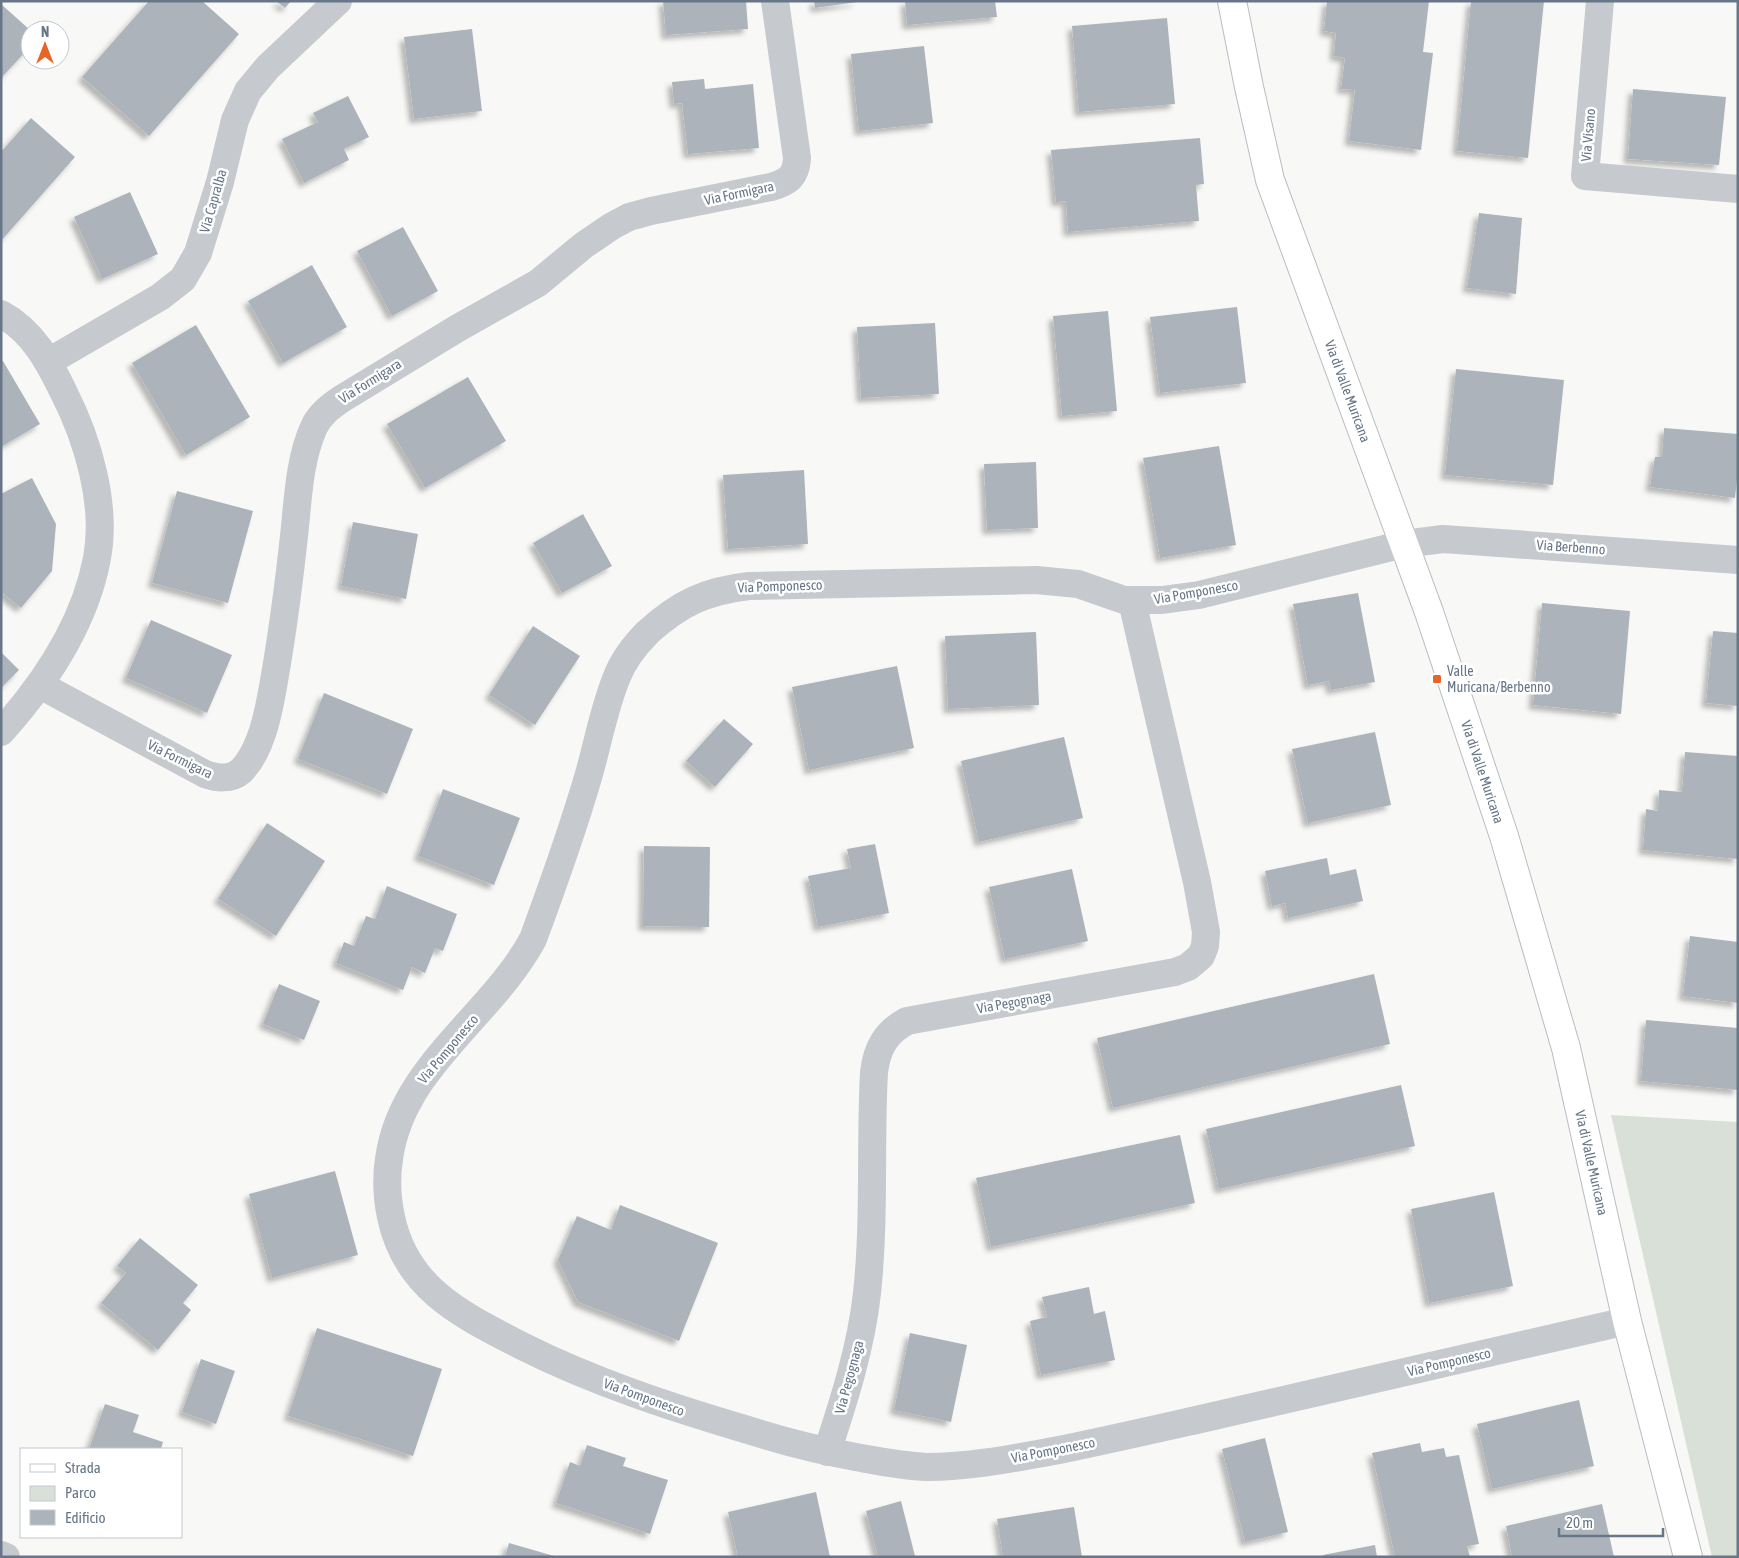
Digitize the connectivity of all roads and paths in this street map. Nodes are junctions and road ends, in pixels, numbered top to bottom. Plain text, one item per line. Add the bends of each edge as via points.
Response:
1 (338, 1) edge
2 (775, 1) edge
3 (1232, 1) edge
4 (1600, 1) edge
5 (1738, 189) edge
6 (1, 314) edge
7 (48, 362) junction
8 (1404, 544) junction
9 (1738, 560) edge
10 (1132, 601) junction
11 (40, 685) junction
12 (1, 732) edge
13 (1627, 1320) junction
14 (827, 1452) junction
15 (1, 1555) edge
16 (6, 1557) edge
17 (1688, 1557) edge

1 - 7 street, Via Capralba via 268,67 248,91 235,120 198,253 182,279 160,297
2 - 11 street, Via Formigara via 797,158 793,176 771,187 650,211 612,226 584,244 538,283 343,398 324,412 315,424 306,451 300,488 286,611 270,706 254,752 241,770 221,778 204,774
3 - 8 street, Via di Valle Muricana via 1270,180
4 - 5 street, Via Visano via 1585,176
6 - 7 street via 23,330
7 - 11 street via 85,442 96,484 100,521 98,556 88,595
8 - 9 street, Via Berbenno via 1456,539
8 - 10 street, Via Pomponesco via 1199,595
8 - 13 street, Via di Valle Muricana via 1504,836 1563,1039
10 - 14 street, Via Pegognaga via 1197,882 1206,932 1205,946 1195,962 1175,972 907,1021 884,1040 874,1072 867,1293 852,1372
10 - 14 street, Via Pomponesco via 1078,584 1053,580 759,586 720,590 672,612 630,651 616,677 588,775 533,939 524,956 501,987 437,1058 418,1085 396,1127 388,1175 392,1223 411,1269 443,1300 497,1333 619,1389 716,1421
11 - 12 street
13 - 14 street, Via Pomponesco via 1187,1422 980,1464 923,1467
13 - 17 street, Via di Valle Muricana
15 - 16 street

